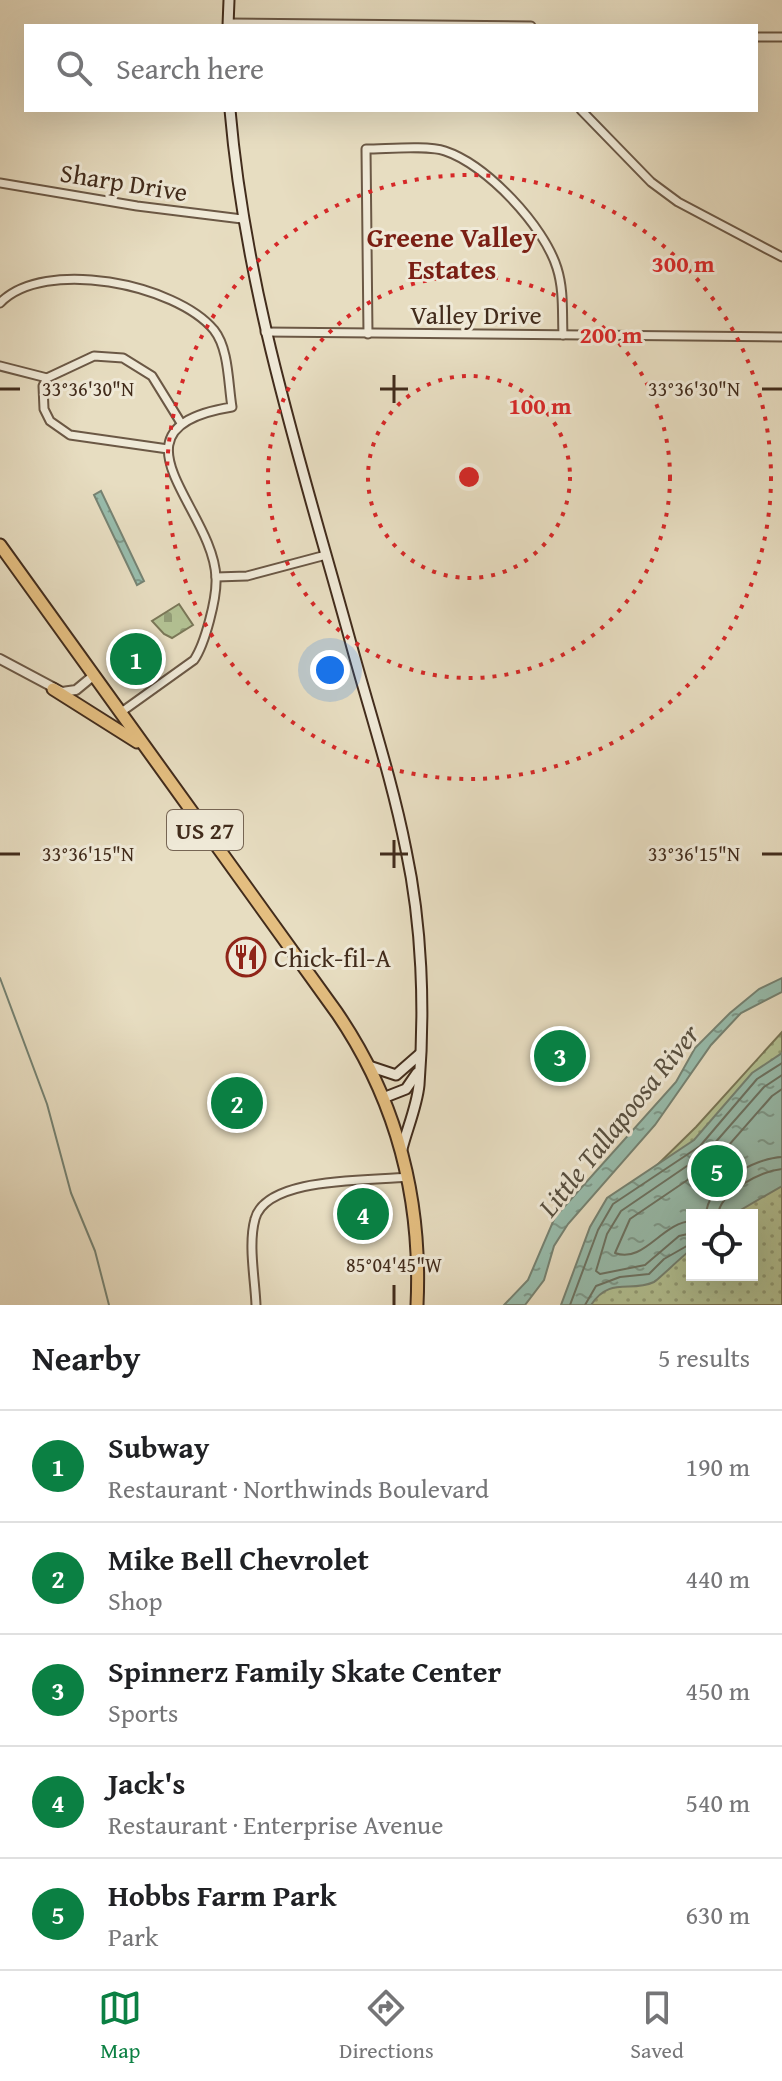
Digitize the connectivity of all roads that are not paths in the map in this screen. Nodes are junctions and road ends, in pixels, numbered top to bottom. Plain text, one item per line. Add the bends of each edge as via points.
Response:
1 (229, 0) edge
2 (228, 24) edge
3 (758, 37) edge
4 (782, 37) edge
5 (230, 112) edge
6 (583, 112) edge
7 (0, 183) edge
8 (242, 219) junction
9 (782, 257) edge
10 (0, 303) edge
11 (265, 332) junction
12 (368, 334) junction
13 (563, 335) junction
14 (782, 337) edge
15 (0, 366) edge
16 (47, 378) junction
17 (181, 423) junction
18 (168, 449) junction
19 (0, 545) edge
20 (326, 555) junction
21 (216, 577) junction
22 (0, 659) edge
23 (93, 676) junction
24 (53, 689) junction
25 (120, 713) junction
26 (142, 745) junction
27 (420, 1054) junction
28 (369, 1066) junction
29 (415, 1085) junction
30 (383, 1098) junction
31 (402, 1149) junction
32 (410, 1177) junction
33 (256, 1305) edge
34 (417, 1305) edge

1 - 2 main road
3 - 4 street
5 - 8 main road
6 - 9 street via 651,182 678,202
7 - 8 street, Sharp Drive
8 - 11 main road
10 - 17 street via 10,293 63,279 174,298 215,331 232,407 205,411
11 - 12 street, Valley Drive
11 - 20 main road
12 - 13 street, Valley Drive
12 - 13 street via 366,149 444,151 486,174 526,215 548,248 562,289
13 - 14 street, Valley Drive
15 - 16 street
16 - 17 street via 94,356 123,358 152,376
16 - 18 street via 41,396 44,409 50,421 70,435
17 - 18 street
18 - 21 street
19 - 23 main road, US 27
20 - 21 street via 247,576
20 - 27 main road via 406,850 419,950
21 - 25 street via 202,649
22 - 24 street
23 - 24 street via 72,692
23 - 25 main road, US 27
24 - 26 main road
25 - 26 main road, US 27
26 - 28 main road, US 27 via 337,1013
27 - 28 main road via 396,1075
27 - 29 main road
28 - 30 main road, US 27
29 - 30 main road
29 - 31 main road
30 - 31 main road, US 27
31 - 32 main road, US 27
32 - 33 street via 306,1186 269,1198 254,1221
32 - 34 main road, US 27 via 418,1243

